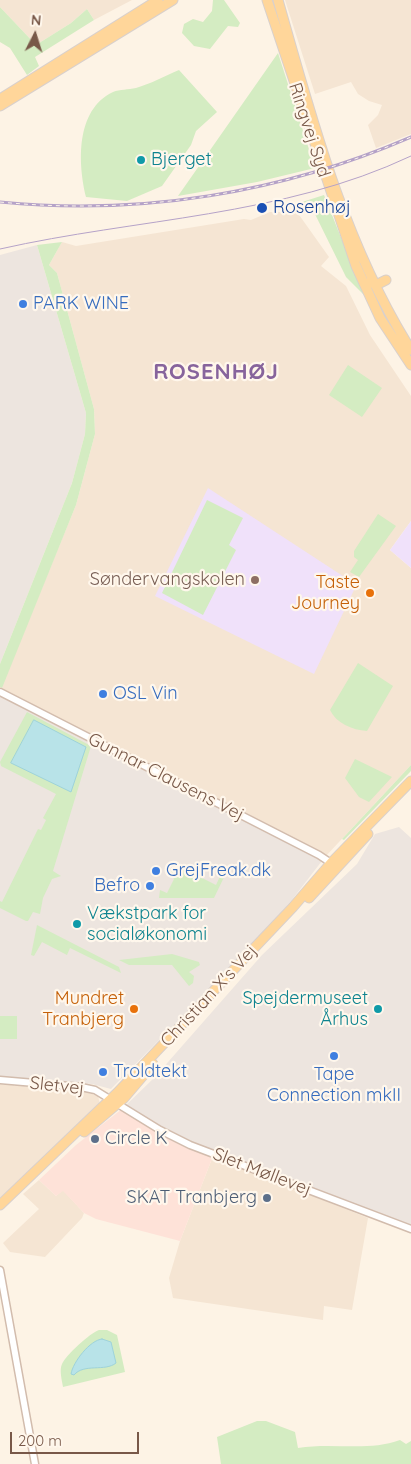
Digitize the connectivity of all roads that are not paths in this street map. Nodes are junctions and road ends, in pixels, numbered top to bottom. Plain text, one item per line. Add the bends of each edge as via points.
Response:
1 (158, 0) edge
2 (174, 0) edge
3 (267, 0) edge
4 (278, 0) edge
5 (0, 99) edge
6 (0, 106) edge
7 (334, 208) junction
8 (376, 285) junction
9 (411, 350) edge
10 (411, 365) edge
11 (0, 692) edge
12 (411, 782) edge
13 (411, 788) edge
14 (342, 862) junction
15 (331, 863) junction
16 (297, 910) junction
17 (0, 1080) edge
18 (114, 1101) junction
19 (0, 1204) edge
20 (0, 1211) edge
21 (411, 1229) edge
22 (0, 1270) edge
23 (35, 1464) edge

1 - 5 main road
2 - 6 main road
3 - 7 main road, Ringvej Syd
4 - 8 main road, Ringvej Syd via 341,208
7 - 8 main road via 367,278
7 - 10 main road, Ringvej Syd via 367,291
8 - 9 main road, Ringvej Syd
8 - 9 main road via 386,280 384,291
11 - 15 street, Gunnar Clausens Vej
12 - 15 main road, Christian X's Vej
13 - 14 main road, Christian X's Vej
14 - 15 main road
14 - 16 main road, Christian X's Vej
15 - 16 main road via 330,869
15 - 18 main road, Christian X's Vej
16 - 18 main road, Christian X's Vej
17 - 18 street, Sletvej via 81,1087 96,1090
18 - 19 main road, Christian X's Vej
18 - 20 main road, Christian X's Vej
18 - 21 street, Slet Møllevej via 190,1145
22 - 23 street

